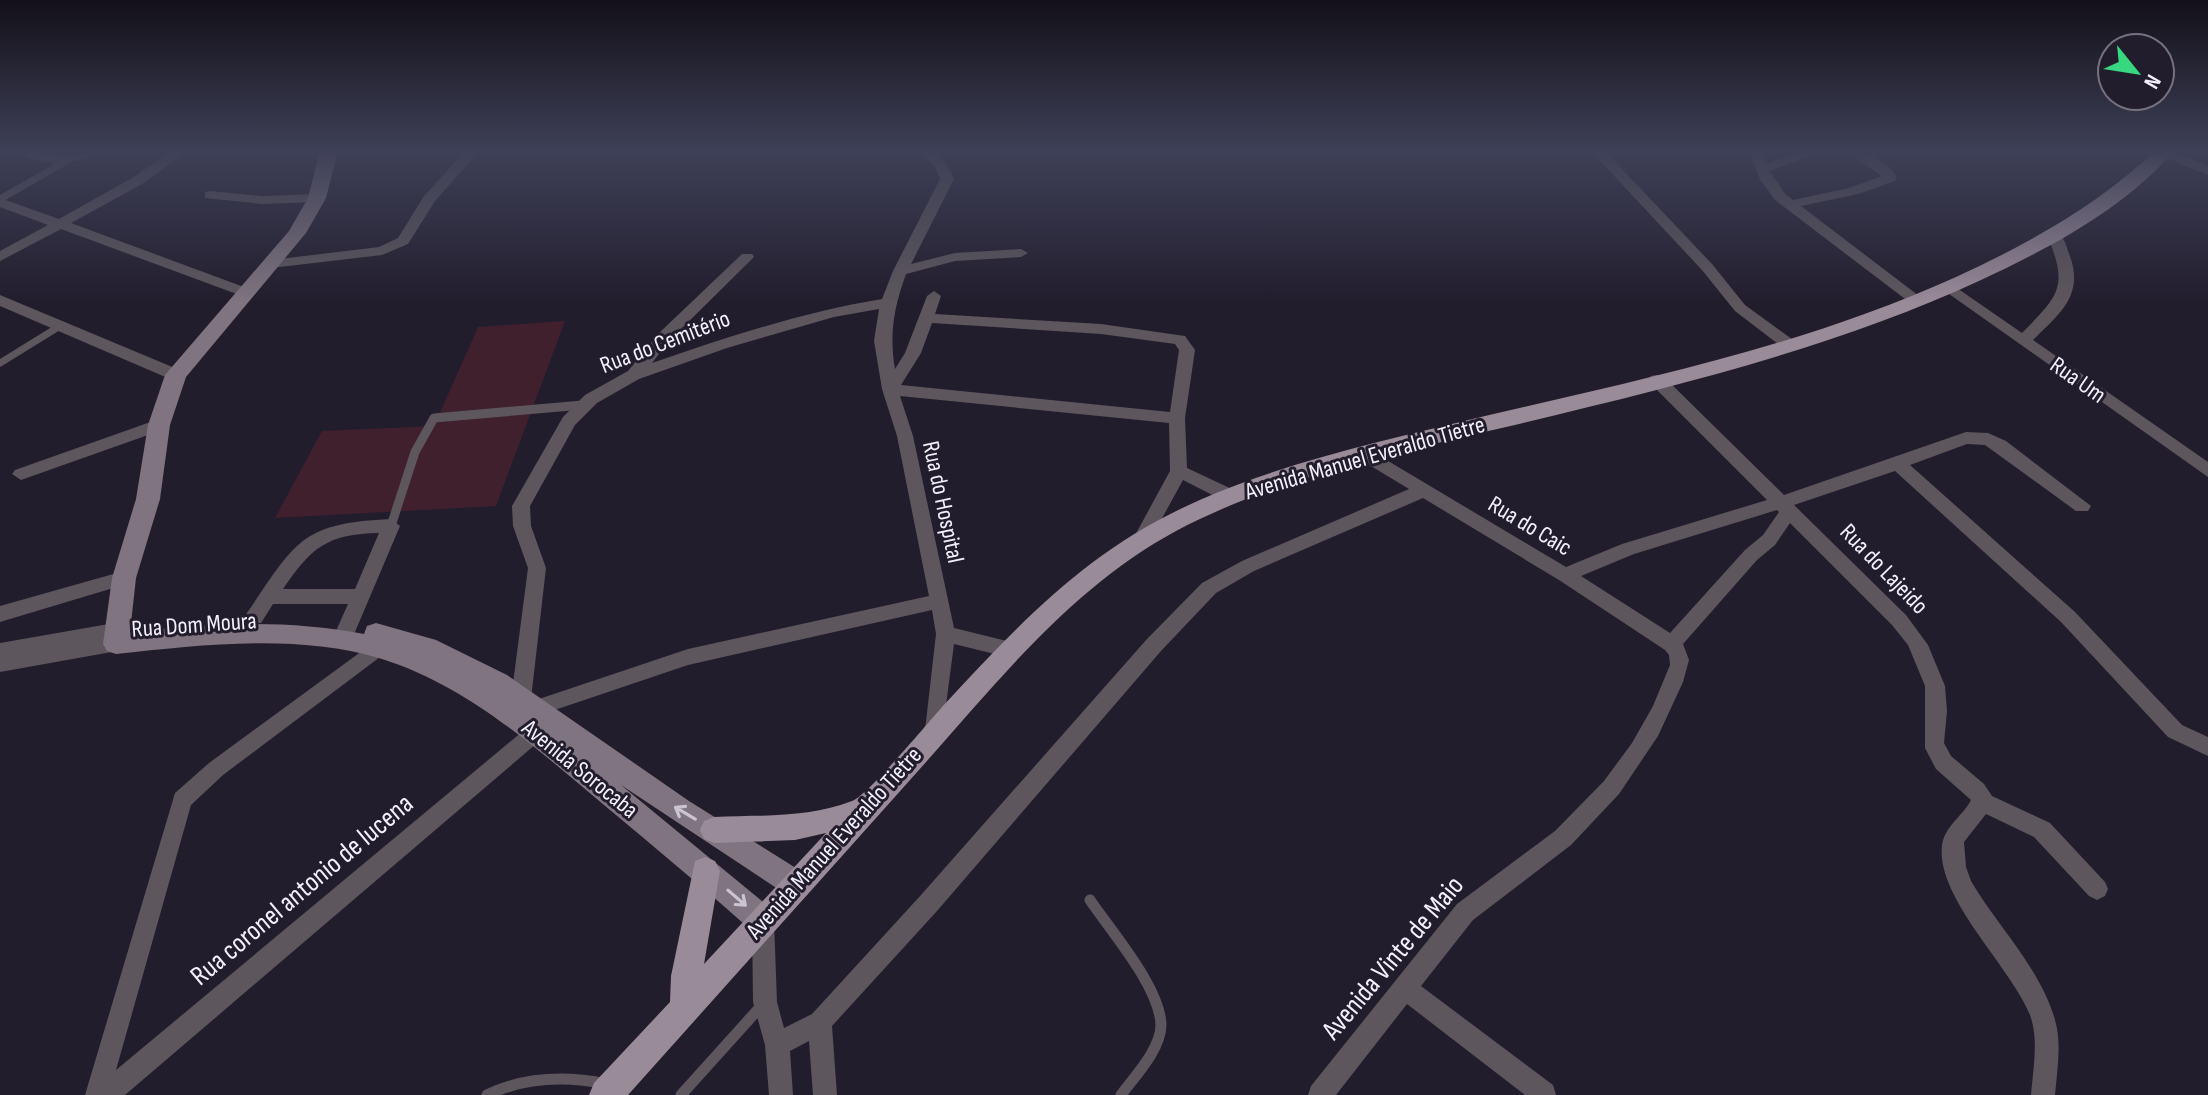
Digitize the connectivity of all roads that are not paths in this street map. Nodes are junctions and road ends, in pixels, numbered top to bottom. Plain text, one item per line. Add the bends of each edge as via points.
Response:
1 (3, 201) edge
2 (100, 201) edge
3 (315, 201) edge
4 (428, 201) edge
5 (936, 201) edge
6 (1644, 201) edge
7 (1785, 201) edge
8 (1807, 201) edge
9 (2105, 201) edge
10 (1789, 205) junction
11 (62, 223) junction
12 (2054, 235) junction
13 (1021, 253) dead end
14 (0, 257) edge
15 (747, 257) dead end
16 (271, 264) junction
17 (900, 271) junction
18 (1949, 289) junction
19 (247, 293) junction
20 (934, 296) dead end
21 (0, 300) edge
22 (1918, 302) junction
23 (888, 303) junction
24 (926, 318) junction
25 (60, 326) junction
26 (2023, 341) junction
27 (1791, 346) junction
28 (0, 363) edge
29 (176, 375) junction
30 (633, 375) junction
31 (1657, 380) junction
32 (890, 389) junction
33 (583, 405) junction
34 (1177, 418) junction
35 (159, 425) junction
36 (1362, 453) junction
37 (1898, 464) junction
38 (1179, 471) junction
39 (2208, 471) edge
40 (21, 474) dead end
41 (1424, 490) junction
42 (1230, 496) junction
43 (1786, 506) junction
44 (2082, 506) dead end
45 (391, 526) junction
46 (1142, 539) junction
47 (1565, 575) junction
48 (124, 578) junction
49 (362, 596) junction
50 (269, 597) junction
51 (939, 601) junction
52 (0, 614) edge
53 (254, 618) junction
54 (346, 633) junction
55 (946, 634) junction
56 (118, 637) junction
57 (382, 642) junction
58 (1672, 644) junction
59 (1011, 650) junction
60 (0, 651) edge
61 (0, 664) edge
62 (531, 713) junction
63 (935, 730) junction
64 (2208, 747) edge
65 (1982, 802) junction
66 (862, 812) junction
67 (714, 830) junction
68 (705, 871) junction
69 (797, 885) junction
70 (2097, 889) dead end
71 (1090, 900) dead end
72 (763, 921) junction
73 (1404, 987) junction
74 (765, 1002) junction
75 (685, 1007) junction
76 (820, 1022) junction
77 (777, 1045) junction
78 (610, 1091) edge
79 (1544, 1094) edge
80 (97, 1095) edge
81 (106, 1095) edge
82 (487, 1095) edge
83 (681, 1095) edge
84 (781, 1095) edge
85 (825, 1095) edge
86 (1121, 1095) edge
87 (1320, 1095) edge
88 (2043, 1095) edge

1 - 11 street
2 - 11 street
3 - 16 street
4 - 16 street via 398,245
5 - 17 street, Rua do Hospital
6 - 27 street via 1740,308
7 - 10 street
8 - 10 street
9 - 12 main road, Avenida Manuel Everaldo Tietre
10 - 22 street
11 - 14 street
11 - 19 street
12 - 18 main road, Avenida Manuel Everaldo Tietre
12 - 26 street via 2068,265 2069,287
13 - 17 street via 955,257
15 - 30 street via 663,338
16 - 19 street
17 - 23 street, Rua do Hospital
18 - 22 main road, Avenida Manuel Everaldo Tietre
18 - 26 street, Rua Um
19 - 29 street
20 - 24 street
21 - 25 street
22 - 27 main road, Avenida Manuel Everaldo Tietre
23 - 30 street, Rua do Cemitério via 781,325
23 - 32 street, Rua do Hospital via 882,341
24 - 32 street
24 - 34 street via 1172,337 1186,346
25 - 28 lane
25 - 29 street
26 - 39 street, Rua Um
27 - 31 main road, Avenida Manuel Everaldo Tietre
29 - 35 street
30 - 33 street, Rua do Cemitério
31 - 36 main road, Avenida Manuel Everaldo Tietre
31 - 43 street, Rua do Lajeido
32 - 34 street
32 - 51 street, Rua do Hospital via 905,436
33 - 45 lane via 433,418
33 - 62 street, Rua do Cemitério via 521,506 522,526 537,568
34 - 38 street
35 - 40 street
35 - 48 street via 148,499
36 - 41 street, Rua do Caic
36 - 42 main road, Avenida Manuel Everaldo Tietre
37 - 43 street
37 - 44 street via 1966,438 1988,439
37 - 64 street via 2068,617 2175,731
38 - 42 street
38 - 46 street
41 - 47 street, Rua do Caic
41 - 76 street via 1214,584
42 - 46 main road, Avenida Manuel Everaldo Tietre
43 - 47 street via 1628,549
43 - 58 street via 1769,540
43 - 65 street, Rua do Lajeido via 1917,641 1937,697 1935,746 1945,764 1975,787
45 - 49 street
45 - 50 street via 324,535 305,550
46 - 59 main road, Avenida Manuel Everaldo Tietre via 1076,584
47 - 58 street, Rua do Caic
48 - 52 street
48 - 56 street
49 - 50 street
49 - 54 street
50 - 53 street
51 - 55 street, Rua do Hospital
51 - 62 street, Avenida Sorocaba via 688,657
53 - 54 street, Rua Dom Moura
53 - 56 street, Rua Dom Moura
54 - 56 street, Rua Dom Moura
54 - 57 street, Rua Dom Moura
55 - 59 street
55 - 63 street, Rua do Hospital
56 - 60 street, Rua Dom Moura
56 - 61 street, Rua Dom Moura
57 - 62 street, Avenida Sorocaba via 485,696
57 - 80 street via 182,800
58 - 73 street, Avenida Vinte de Maio via 1680,654 1680,667 1663,709 1623,773 1564,837 1465,912
59 - 63 main road, Avenida Manuel Everaldo Tietre
67 -> 62 street, Avenida Sorocaba
62 - 68 street, Avenida Sorocaba
62 - 81 street, Rua coronel antonio de lucena
63 - 66 main road, Avenida Manuel Everaldo Tietre
65 - 70 street via 2042,830
65 - 88 street via 1955,835 1952,855 1987,928 2041,1011 2047,1038
66 - 67 main road via 812,825
66 - 69 main road, Avenida Manuel Everaldo Tietre
67 - 69 street, Avenida Sorocaba
68 -> 72 street, Avenida Sorocaba
68 - 75 main road
69 - 72 main road, Avenida Manuel Everaldo Tietre
71 - 86 lane via 1153,993 1161,1026 1149,1057
72 - 74 street
72 - 75 main road, Avenida Manuel Everaldo Tietre
73 - 79 street
73 - 87 street, Avenida Vinte de Maio
74 - 77 street
74 - 83 lane
75 - 78 main road, Avenida Manuel Everaldo Tietre
76 - 77 street
76 - 85 street
77 - 84 street
78 - 82 lane via 591,1080 527,1082

